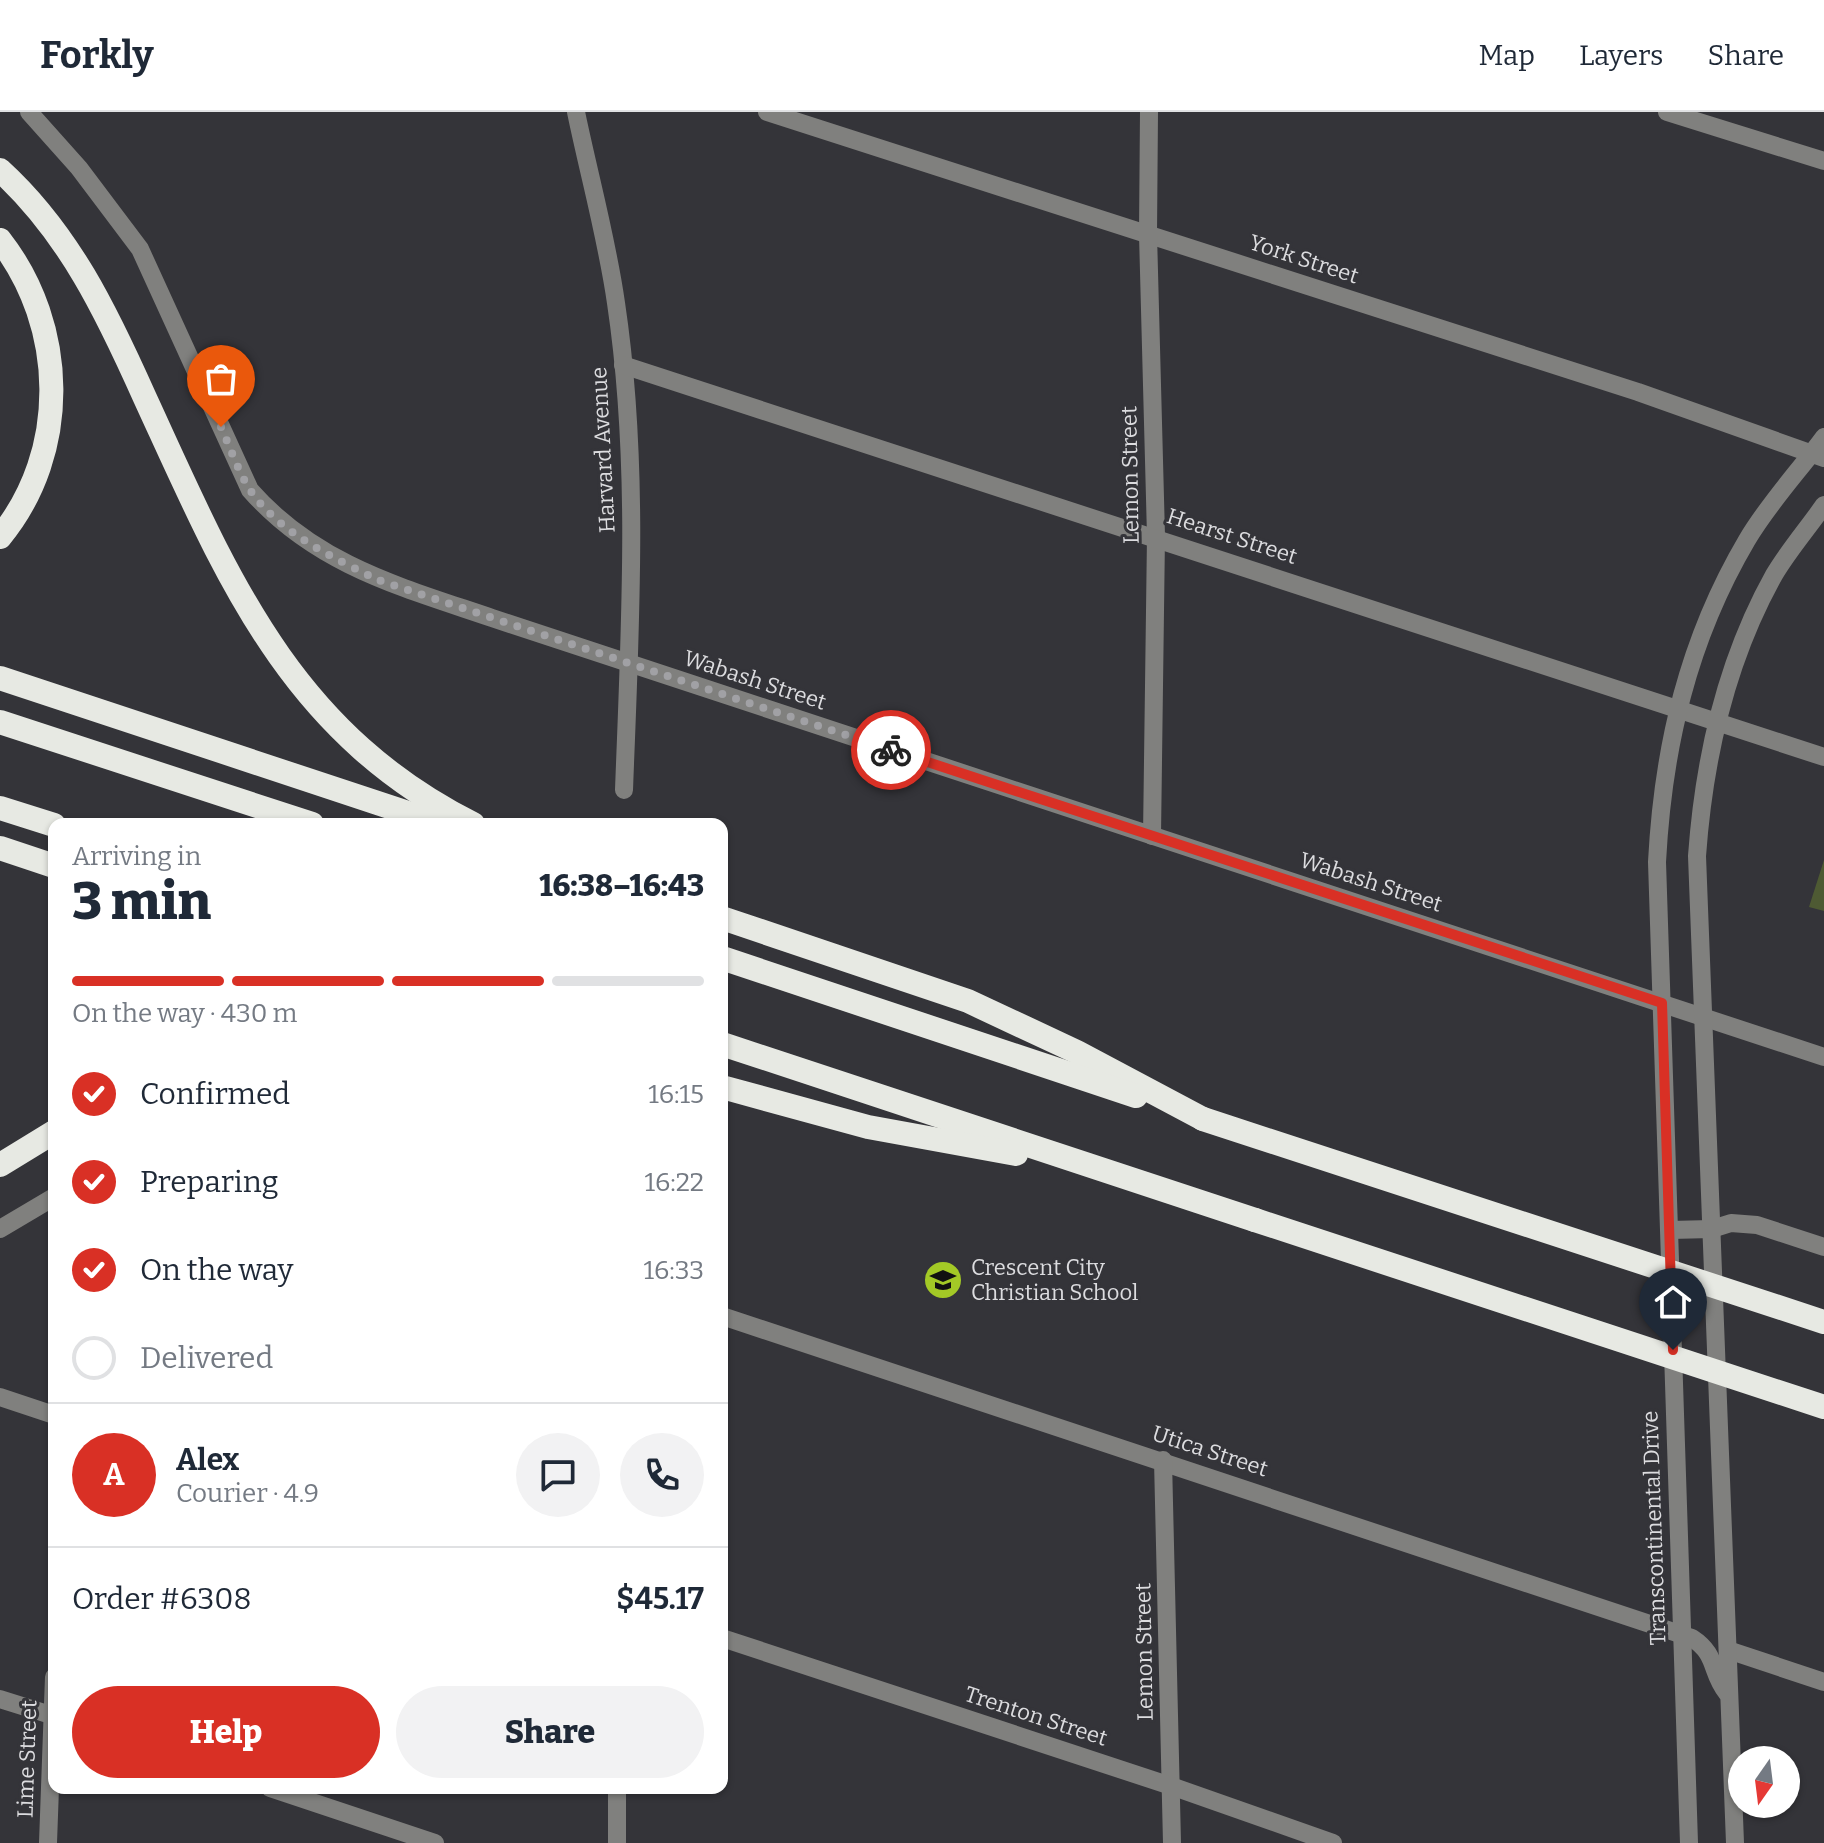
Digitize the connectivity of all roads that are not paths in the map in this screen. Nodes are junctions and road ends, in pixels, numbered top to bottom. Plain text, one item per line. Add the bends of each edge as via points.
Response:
1 (29, 112) edge
2 (576, 112) edge
3 (767, 112) edge
4 (1149, 112) edge
5 (1667, 112) edge
6 (1824, 161) edge
7 (0, 170) edge
8 (1148, 234) junction
9 (0, 240) edge
10 (623, 365) junction
11 (1824, 437) edge
12 (1818, 456) edge
13 (1824, 505) edge
14 (1156, 536) junction
15 (0, 537) edge
16 (629, 663) junction
17 (0, 678) edge
18 (1677, 708) junction
19 (1717, 721) junction
20 (0, 722) edge
21 (1824, 757) edge
22 (624, 790) dead end
23 (0, 808) edge
24 (294, 818) edge
25 (423, 818) edge
26 (464, 818) edge
27 (48, 823) edge
28 (1152, 836) junction
29 (0, 848) edge
30 (48, 864) edge
31 (728, 920) edge
32 (728, 960) edge
33 (1662, 1003) junction
34 (1704, 1017) junction
35 (728, 1046) edge
36 (1824, 1057) edge
37 (728, 1089) edge
38 (1203, 1119) junction
39 (48, 1136) edge
40 (0, 1165) edge
41 (1092, 1167) junction
42 (48, 1201) edge
43 (0, 1229) edge
44 (1712, 1229) junction
45 (1670, 1230) junction
46 (1824, 1247) edge
47 (728, 1318) edge
48 (1824, 1322) edge
49 (0, 1397) edge
50 (1824, 1407) edge
51 (48, 1413) edge
52 (1163, 1460) junction
53 (1682, 1635) junction
54 (728, 1640) edge
55 (1728, 1650) junction
56 (1824, 1682) edge
57 (1730, 1697) junction
58 (0, 1699) edge
59 (48, 1714) edge
60 (1171, 1786) junction
61 (50, 1794) edge
62 (288, 1794) edge
63 (617, 1794) edge
64 (48, 1843) edge
65 (435, 1843) edge
66 (617, 1843) edge
67 (1172, 1843) edge
68 (1333, 1843) edge
69 (1689, 1843) edge
70 (1735, 1843) edge

1 - 16 street, Wabash Street via 140,249 250,490 268,510 326,555 378,580
2 - 10 street, Harvard Avenue via 616,302
3 - 8 street, York Street
4 - 8 street, Lemon Street
5 - 6 street
7 - 26 highway via 62,237 109,317 220,562 290,674 327,719 381,764
8 - 12 street, York Street via 1638,392
8 - 14 street, Lemon Street
9 - 15 highway via 40,311 54,391 29,493
10 - 14 street, Hearst Street
10 - 16 street, Harvard Avenue via 632,537
11 - 12 street, Transcontinental Drive
12 - 18 street, Transcontinental Drive via 1748,538 1717,598
13 - 19 street via 1776,572 1752,617
14 - 18 street, Hearst Street
14 - 28 street, Lemon Street
16 - 22 street, Harvard Avenue
16 - 28 street, Wabash Street
17 - 25 highway
18 - 19 street, Hearst Street
18 - 33 street, Transcontinental Drive via 1661,788 1657,862
19 - 21 street, Hearst Street
19 - 34 street via 1701,799 1697,856
20 - 24 highway
23 - 27 highway
28 - 33 street, Wabash Street
29 - 30 highway
31 - 38 highway via 968,1001
32 - 38 highway
33 - 34 street, Wabash Street
33 - 45 street, Transcontinental Drive
34 - 36 street, Wabash Street
34 - 44 street
35 - 41 highway
37 - 41 highway via 868,1127
38 - 48 highway, bridge
39 - 40 highway
41 - 50 highway, bridge
42 - 43 street
44 - 45 street
44 - 46 street via 1731,1223 1757,1225
44 - 55 street
45 - 53 street, Transcontinental Drive
47 - 52 street, Utica Street
49 - 51 street
52 - 53 street, Utica Street
52 - 60 street, Lemon Street
53 - 57 street, Utica Street via 1713,1657 1720,1685
53 - 69 street, Transcontinental Drive
54 - 60 street, Trenton Street
55 - 56 street
55 - 57 street
57 - 70 street
58 - 59 street
60 - 67 street, Lemon Street
60 - 68 street, Trenton Street
61 - 64 street, Lime Street
62 - 65 street
63 - 66 street

